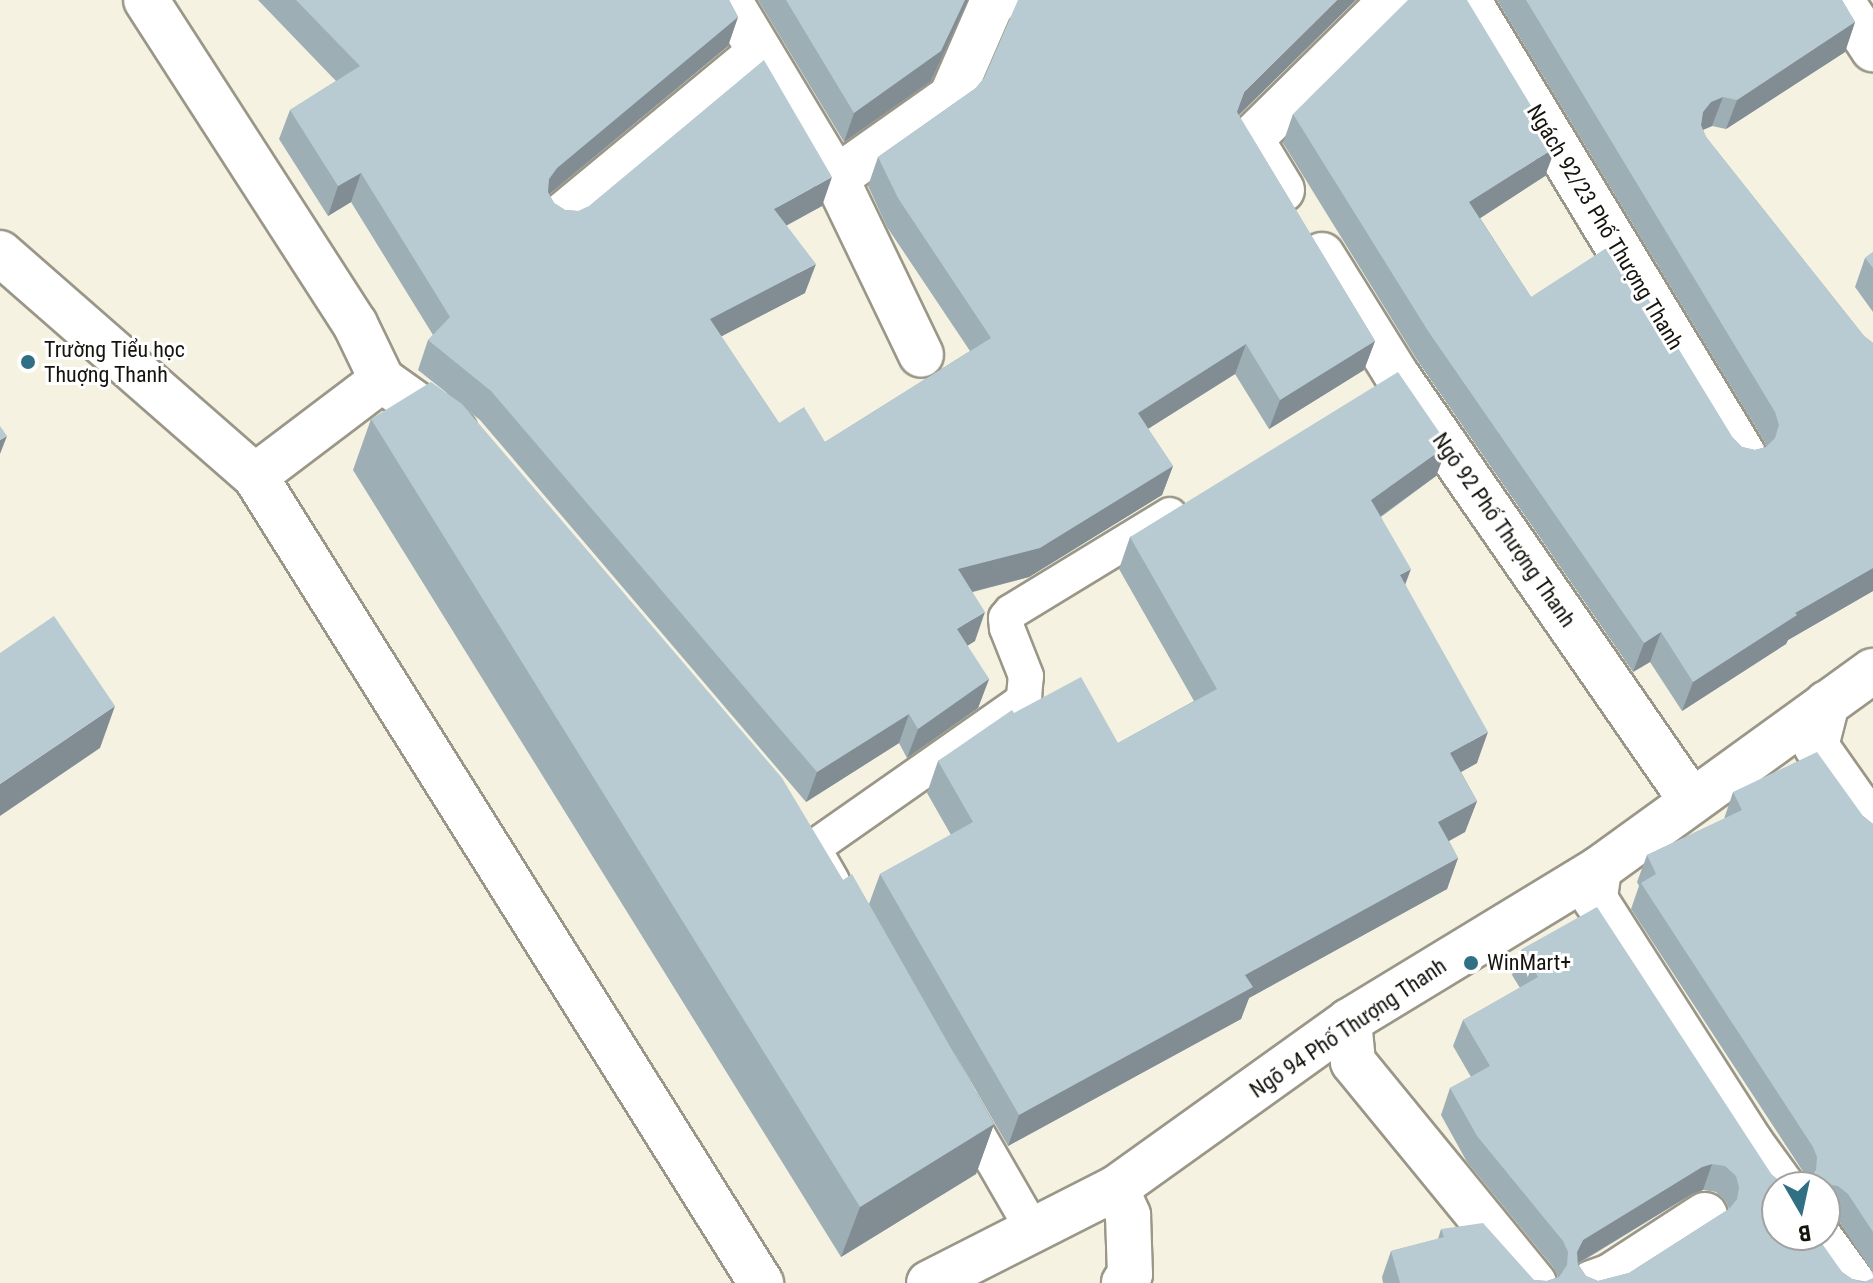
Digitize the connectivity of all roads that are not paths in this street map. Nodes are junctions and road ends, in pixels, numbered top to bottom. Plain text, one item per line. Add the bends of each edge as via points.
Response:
1 (146, 0) edge
2 (729, 0) edge
3 (1392, 0) edge
4 (1468, 0) edge
5 (1841, 0) edge
6 (992, 2) edge
7 (1873, 49) edge
8 (760, 52) junction
9 (836, 178) junction
10 (562, 216) edge
11 (0, 253) edge
12 (921, 355) dead end
13 (382, 380) junction
14 (1743, 454) edge
15 (482, 461) edge
16 (255, 476) junction
17 (1193, 500) edge
18 (1873, 671) edge
19 (1827, 703) junction
20 (1691, 800) junction
21 (782, 812) edge
22 (1873, 827) edge
23 (813, 848) junction
24 (1599, 869) junction
25 (844, 902) edge
26 (1349, 1021) junction
27 (946, 1079) edge
28 (1771, 1171) edge
29 (1116, 1188) junction
30 (1705, 1215) dead end
31 (1032, 1228) junction
32 (1830, 1251) edge
33 (1129, 1280) edge
34 (761, 1283) edge
35 (929, 1283) edge
36 (1534, 1283) edge
37 (1592, 1283) edge
38 (1853, 1283) edge

1 - 13 street via 355,324
2 - 8 street
3 - 20 street, Ngõ 92 Phố Thượng Thanh via 1251,139 1382,382
4 - 14 street, Ngách 92/23 Phố Thượng Thanh
5 - 7 street
6 - 9 street via 951,97
8 - 9 street
8 - 10 street
9 - 12 street
11 - 16 street
13 - 15 street via 461,436
13 - 16 street
16 - 34 street
17 - 23 lane via 1011,612 1007,628 1027,687 1019,704
18 - 19 street, Ngõ 94 Phố Thượng Thanh
19 - 20 street, Ngõ 94 Phố Thượng Thanh
19 - 22 street via 1816,746
20 - 24 street, Ngõ 94 Phố Thượng Thanh
21 - 23 street
23 - 25 lane
24 - 26 street, Ngõ 94 Phố Thượng Thanh
24 - 28 street via 1595,899
26 - 29 street, Ngõ 94 Phố Thượng Thanh
26 - 36 street via 1353,1062
27 - 31 lane
29 - 31 street, Ngõ 94 Phố Thượng Thanh
29 - 33 street via 1128,1215
30 - 37 street
31 - 35 street, Ngõ 94 Phố Thượng Thanh
32 - 38 street

